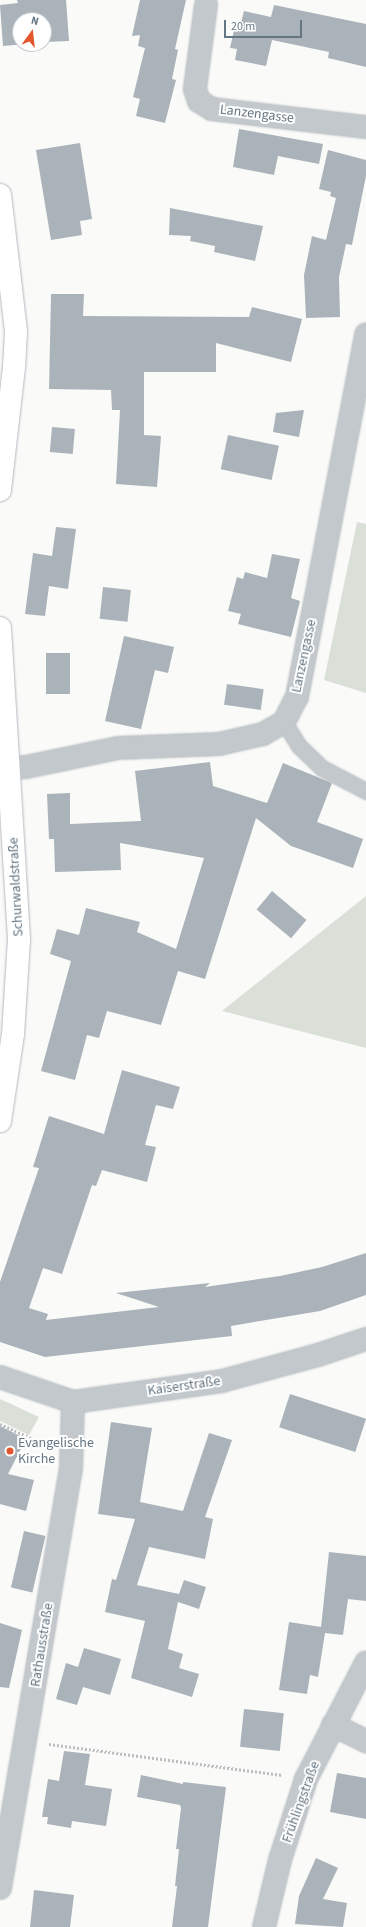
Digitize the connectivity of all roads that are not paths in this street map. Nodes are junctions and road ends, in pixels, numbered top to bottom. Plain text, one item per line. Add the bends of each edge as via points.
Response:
1 (206, 5) dead end
2 (366, 127) edge
3 (0, 195) edge
4 (366, 335) edge
5 (0, 490) edge
6 (0, 628) edge
7 (284, 722) junction
8 (8, 768) junction
9 (366, 791) edge
10 (0, 1121) edge
11 (366, 1340) edge
12 (0, 1377) edge
13 (73, 1402) junction
14 (366, 1663) edge
15 (333, 1725) junction
16 (366, 1741) edge
17 (0, 1888) edge
18 (264, 1927) edge

1 - 2 street, Lanzengasse via 195,89 199,102 212,109
3 - 5 main road via 16,331
4 - 7 street, Lanzengasse via 299,685
6 - 8 main road, Schurwaldstraße
7 - 8 street via 263,734 219,744 118,748 26,767
7 - 9 lane via 300,746 322,768
8 - 10 main road, Schurwaldstraße via 19,939 13,1034
11 - 13 street, Kaiserstraße via 222,1381
12 - 13 street, Kaiserstraße
13 - 17 street, Rathausstraße via 72,1455 27,1740
14 - 15 street, Frühlingstraße
15 - 16 street
15 - 18 street, Frühlingstraße via 306,1779 280,1860

